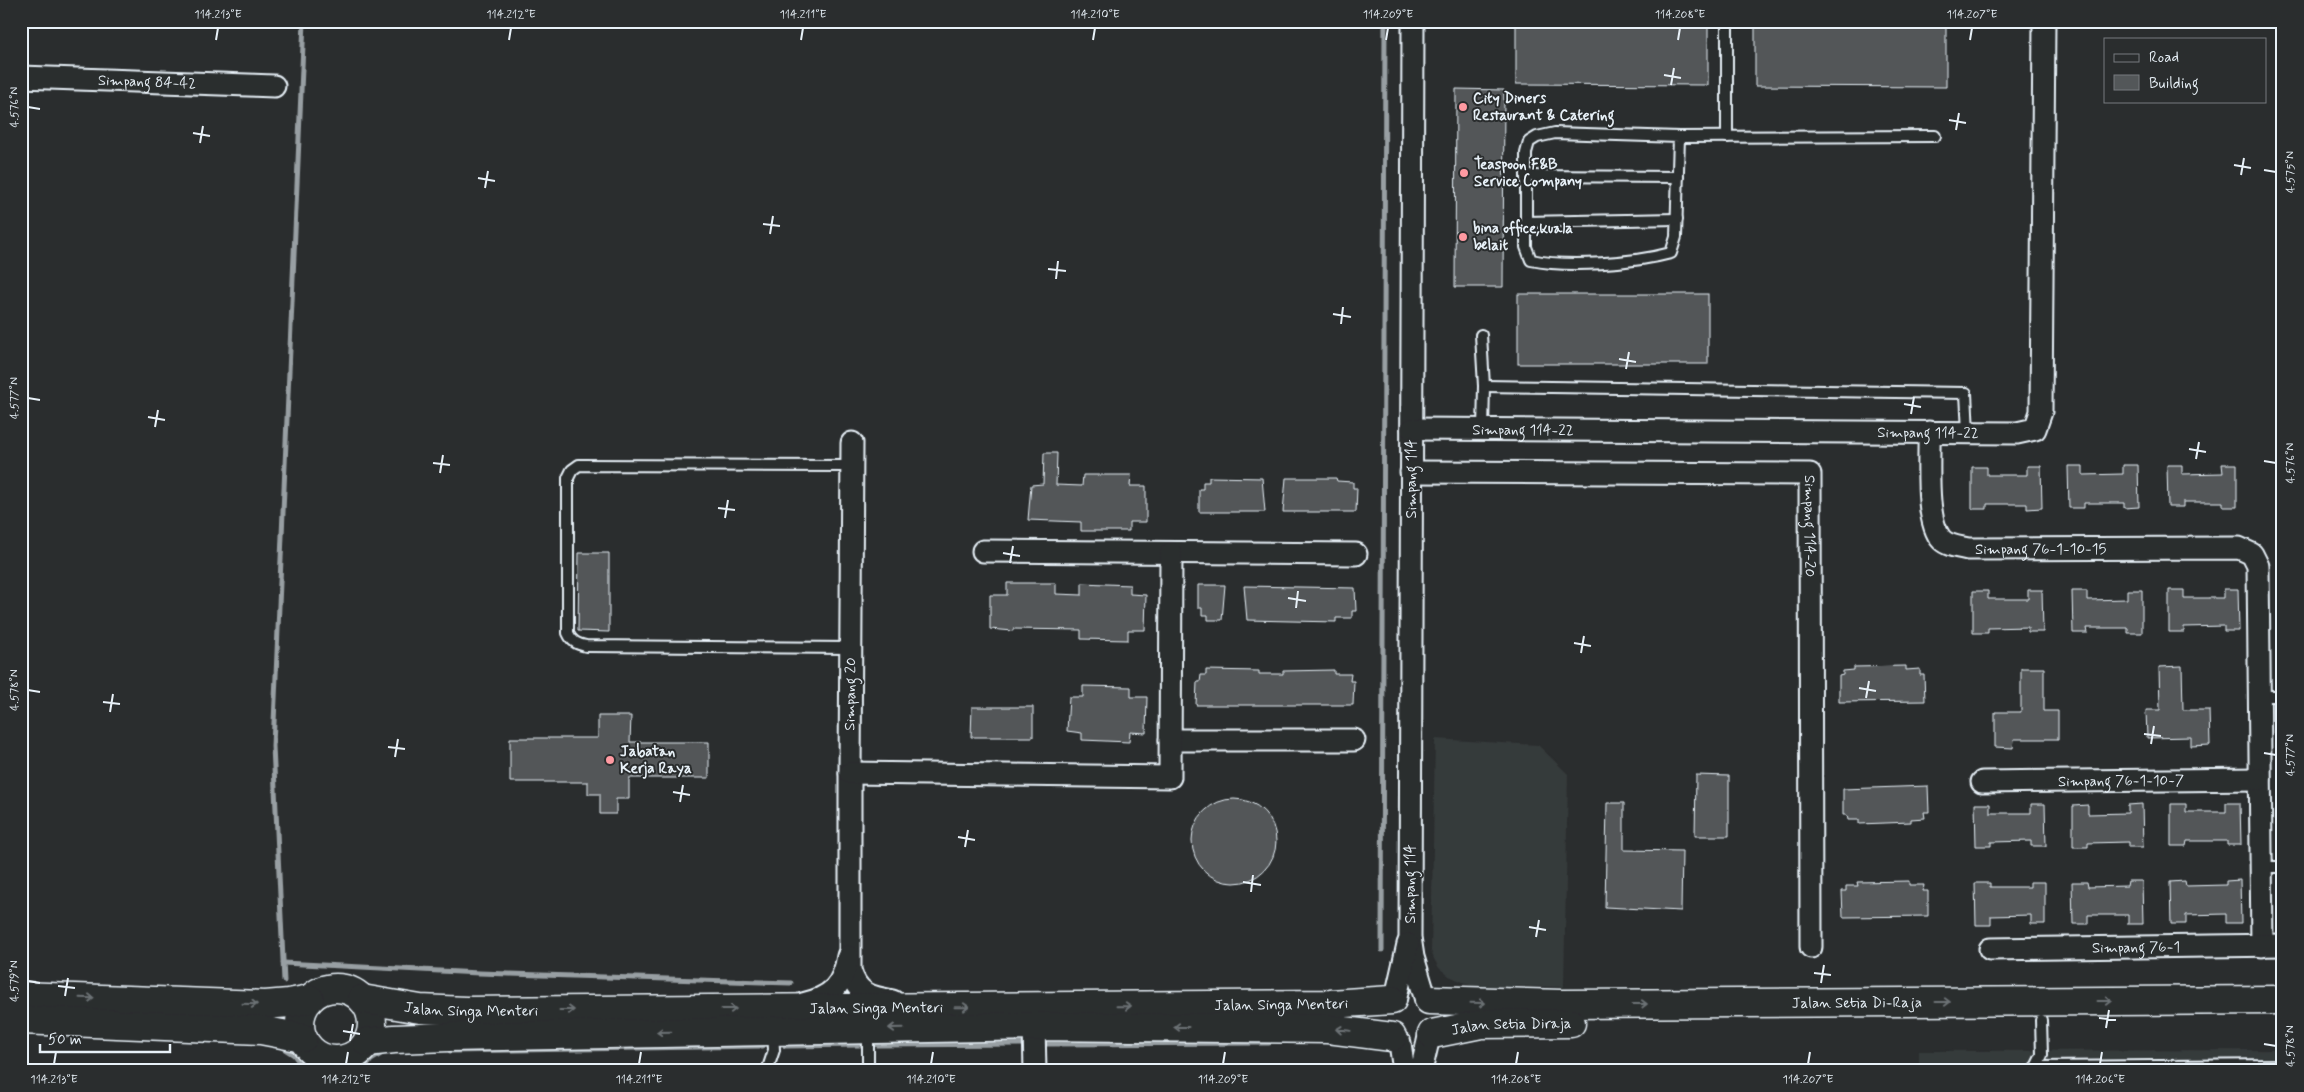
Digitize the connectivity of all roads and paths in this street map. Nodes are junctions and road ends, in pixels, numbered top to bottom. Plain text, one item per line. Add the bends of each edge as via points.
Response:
1 (1413, 21) edge
2 (1727, 21) edge
3 (2044, 21) edge
4 (21, 77) edge
5 (274, 86) dead end
6 (1935, 136) dead end
7 (1679, 137) junction
8 (1728, 137) junction
9 (1526, 176) junction
10 (1678, 177) junction
11 (1677, 219) junction
12 (1526, 222) junction
13 (1481, 335) dead end
14 (1484, 386) junction
15 (1412, 429) junction
16 (1483, 430) junction
17 (1929, 432) junction
18 (1968, 432) junction
19 (852, 443) dead end
20 (852, 466) junction
21 (1411, 472) junction
22 (983, 551) dead end
23 (1170, 553) junction
24 (1356, 554) dead end
25 (851, 648) junction
26 (2259, 696) junction
27 (2283, 696) edge
28 (1170, 740) junction
29 (1354, 740) dead end
30 (850, 773) junction
31 (2260, 779) junction
32 (1982, 782) dead end
33 (2261, 867) junction
34 (2283, 867) edge
35 (1410, 937) junction
36 (2283, 945) edge
37 (849, 946) junction
38 (2262, 946) junction
39 (1811, 947) dead end
40 (1990, 949) dead end
41 (21, 996) edge
42 (310, 999) junction
43 (362, 999) junction
44 (1394, 999) junction
45 (1427, 999) junction
46 (2283, 1000) edge
47 (932, 1008) junction
48 (778, 1019) junction
49 (2283, 1019) edge
50 (21, 1020) edge
51 (2041, 1020) junction
52 (1591, 1023) joint
53 (1034, 1026) junction
54 (868, 1028) junction
55 (1430, 1036) junction
56 (1396, 1040) junction
57 (312, 1053) edge
58 (358, 1055) edge
59 (2283, 1065) edge
60 (2035, 1069) edge
61 (767, 1071) edge
62 (868, 1071) edge
63 (1034, 1071) edge
64 (1404, 1071) edge
65 (1421, 1071) edge

1 - 15 street, Simpang 114
2 - 8 lane
3 - 18 street, Simpang 114-22 via 2040,412 2035,429 2017,433
4 - 5 street, Simpang 84-42
6 - 8 lane
7 - 8 lane
7 - 9 lane via 1555,133 1538,137 1529,142
7 - 10 lane
9 - 10 lane
9 - 12 lane
10 - 11 lane
11 - 12 lane
11 - 12 lane via 1676,238 1670,253 1649,259 1553,265 1531,260 1526,247
13 - 14 lane
14 - 16 lane
14 - 18 lane via 1966,393
15 - 16 street, Simpang 114-22
15 - 21 street, Simpang 114
16 - 17 street, Simpang 114-22
17 - 18 street, Simpang 114-22
17 - 26 street, Simpang 76-1-10-15 via 1931,512 1942,540 1953,546 1968,549 2239,548 2252,554 2258,566
19 - 20 street, Simpang 20
20 - 25 street, Simpang 20
20 - 25 lane via 579,465 568,478 568,633 577,644
21 - 35 street, Simpang 114
21 - 39 street, Simpang 114-20 via 1810,474
22 - 23 street
23 - 24 street
23 - 28 street
25 - 30 street, Simpang 20
26 - 27 lane
26 - 31 street
28 - 29 street
28 - 30 street via 1170,777
30 - 37 street, Simpang 20
31 - 32 street, Simpang 76-1-10-7
31 - 33 street
33 - 34 lane
33 - 38 street
35 - 44 street, Simpang 114
35 - 45 street, Simpang 114
36 - 38 street, Simpang 76-1
37 - 47 street via 853,980 864,994
37 - 48 street via 843,977 837,988 828,996
38 - 40 street, Simpang 76-1
41 -> 42 main road via 265,1005
42 - 43 main road via 322,991 336,988 350,991
42 - 57 main road via 302,1010 300,1024
43 -> 48 main road, Jalan Singa Menteri via 420,1009
43 - 58 main road via 372,1020 371,1031
44 - 45 main road via 1410,993
47 -> 44 main road, Jalan Singa Menteri via 1330,1004
44 - 56 main road via 1386,1009 1384,1019 1386,1029
45 -> 46 main road, Jalan Setia Di-Raja via 1562,1004
45 - 55 main road via 1437,1014
47 - 48 main road, Jalan Singa Menteri
48 - 54 main road, Jalan Singa Menteri
48 -> 58 main road, Jalan Singa Menteri via 394,1039
48 - 61 lane via 774,1050
49 - 51 main road, Jalan Setia Di-Raja
50 - 57 main road via 261,1030
51 - 52 main road, Jalan Setia Di-Raja
51 - 60 lane via 2042,1055
52 - 55 main road, Jalan Setia Diraja via 1482,1024
53 -> 54 main road, Jalan Singa Menteri
56 -> 53 main road, Jalan Singa Menteri via 1328,1028
53 - 63 street
54 - 62 lane
55 - 56 main road via 1415,1044
55 - 65 street
56 - 64 street
57 - 58 main road via 334,1060
59 - 60 lane

